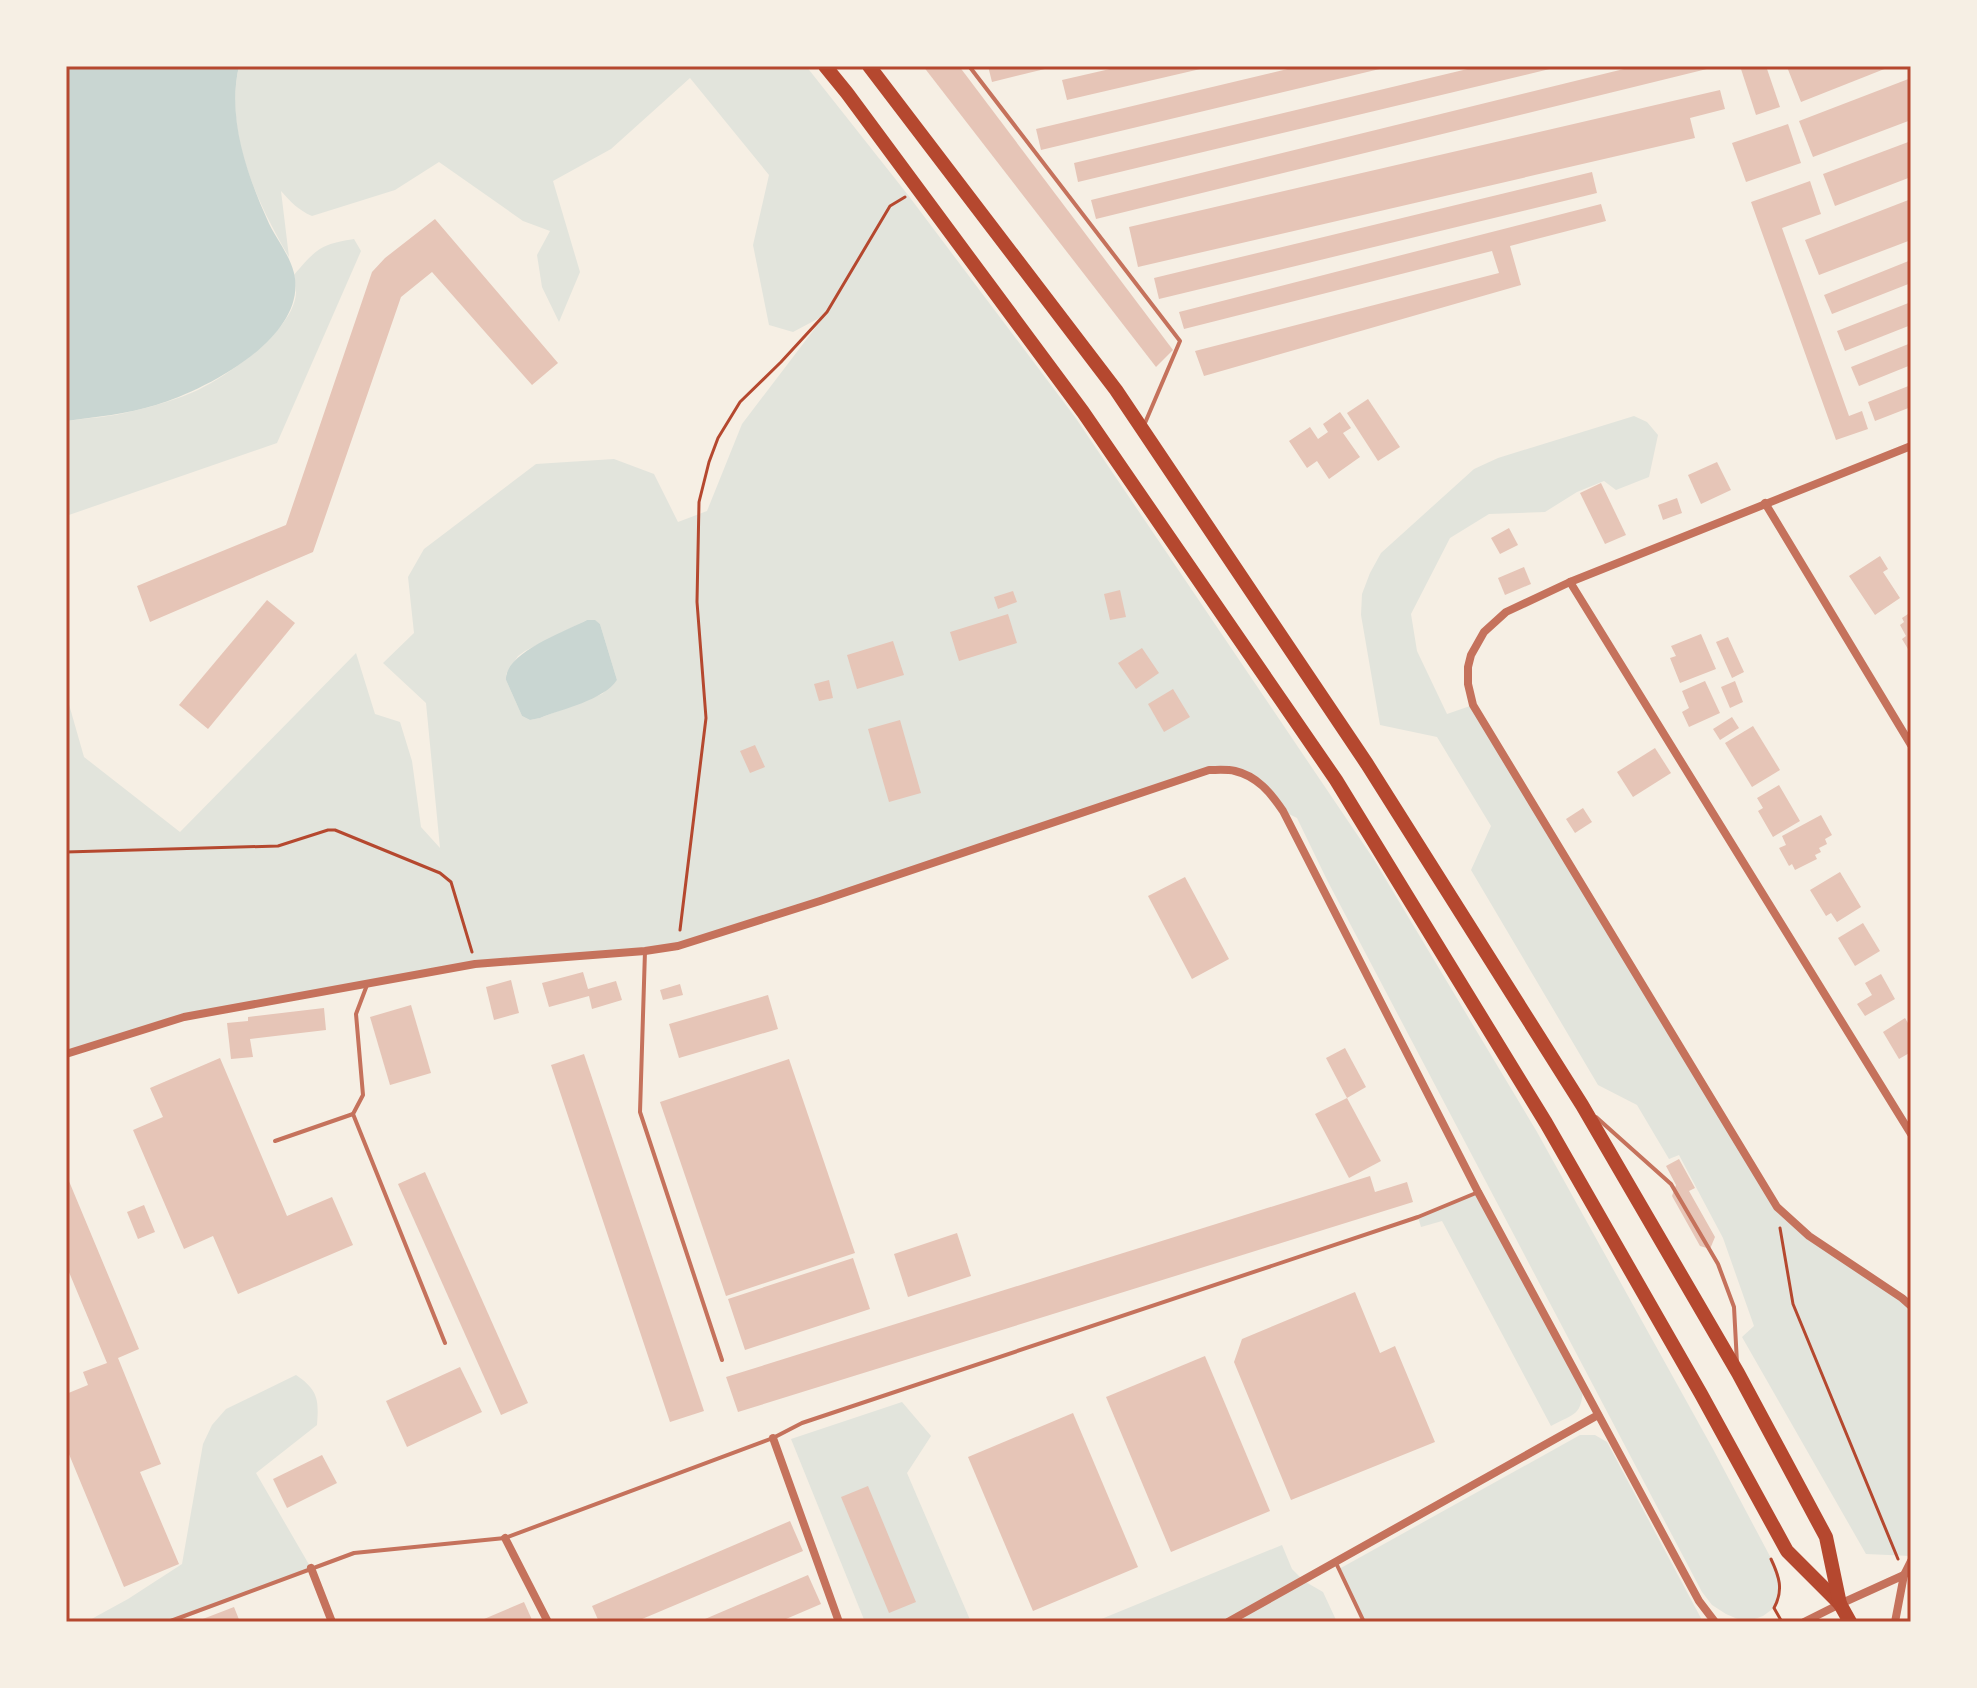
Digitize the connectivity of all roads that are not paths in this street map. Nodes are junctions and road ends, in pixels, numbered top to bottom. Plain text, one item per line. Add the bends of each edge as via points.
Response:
1 (825, 66) edge
2 (869, 66) edge
3 (969, 66) edge
4 (1142, 429) junction
5 (1911, 446) edge
6 (1765, 503) junction
7 (1570, 582) junction
8 (1911, 745) edge
9 (645, 951) junction
10 (368, 983) junction
11 (66, 1054) edge
12 (1582, 1105) junction
13 (353, 1114) junction
14 (1911, 1134) edge
15 (275, 1141) dead end
16 (1478, 1192) junction
17 (1911, 1306) edge
18 (445, 1343) dead end
19 (722, 1360) dead end
20 (1738, 1373) junction
21 (1598, 1415) junction
22 (773, 1438) junction
23 (505, 1538) junction
24 (1336, 1563) junction
25 (311, 1568) junction
26 (1909, 1568) edge
27 (1840, 1604) junction
28 (168, 1622) edge
29 (332, 1622) edge
30 (548, 1622) edge
31 (839, 1622) edge
32 (1228, 1622) edge
33 (1364, 1622) edge
34 (1715, 1622) edge
35 (1804, 1622) edge
36 (1850, 1622) edge
37 (1895, 1622) edge

1 - 27 highway via 1083,412 1336,780 1546,1123 1787,1551
2 - 4 highway
3 - 4 lane via 1180,341
4 - 12 highway via 1367,764
5 - 6 street
6 - 7 street
6 - 8 street
7 - 14 street
7 - 17 street via 1506,612 1484,632 1468,667 1473,705 1777,1207 1809,1236
9 - 10 street via 475,964
9 - 16 street via 678,946 820,901 1209,770 1234,771 1257,781 1283,811
9 - 19 lane via 640,1112
10 - 11 street via 184,1017
10 - 13 lane via 356,1014 363,1095
12 - 20 highway
12 - 20 lane via 1671,1184 1718,1264 1734,1307
13 - 15 lane
13 - 18 lane
16 - 21 street
16 - 22 lane via 1418,1217 802,1423
20 - 27 highway via 1826,1537
21 - 24 street
21 - 34 street
22 - 23 lane
22 - 31 street
23 - 25 lane via 354,1553
23 - 30 street
24 - 32 street
24 - 33 lane
25 - 28 lane
25 - 29 street
26 - 27 street
26 - 37 street
27 - 35 street
27 - 36 highway

